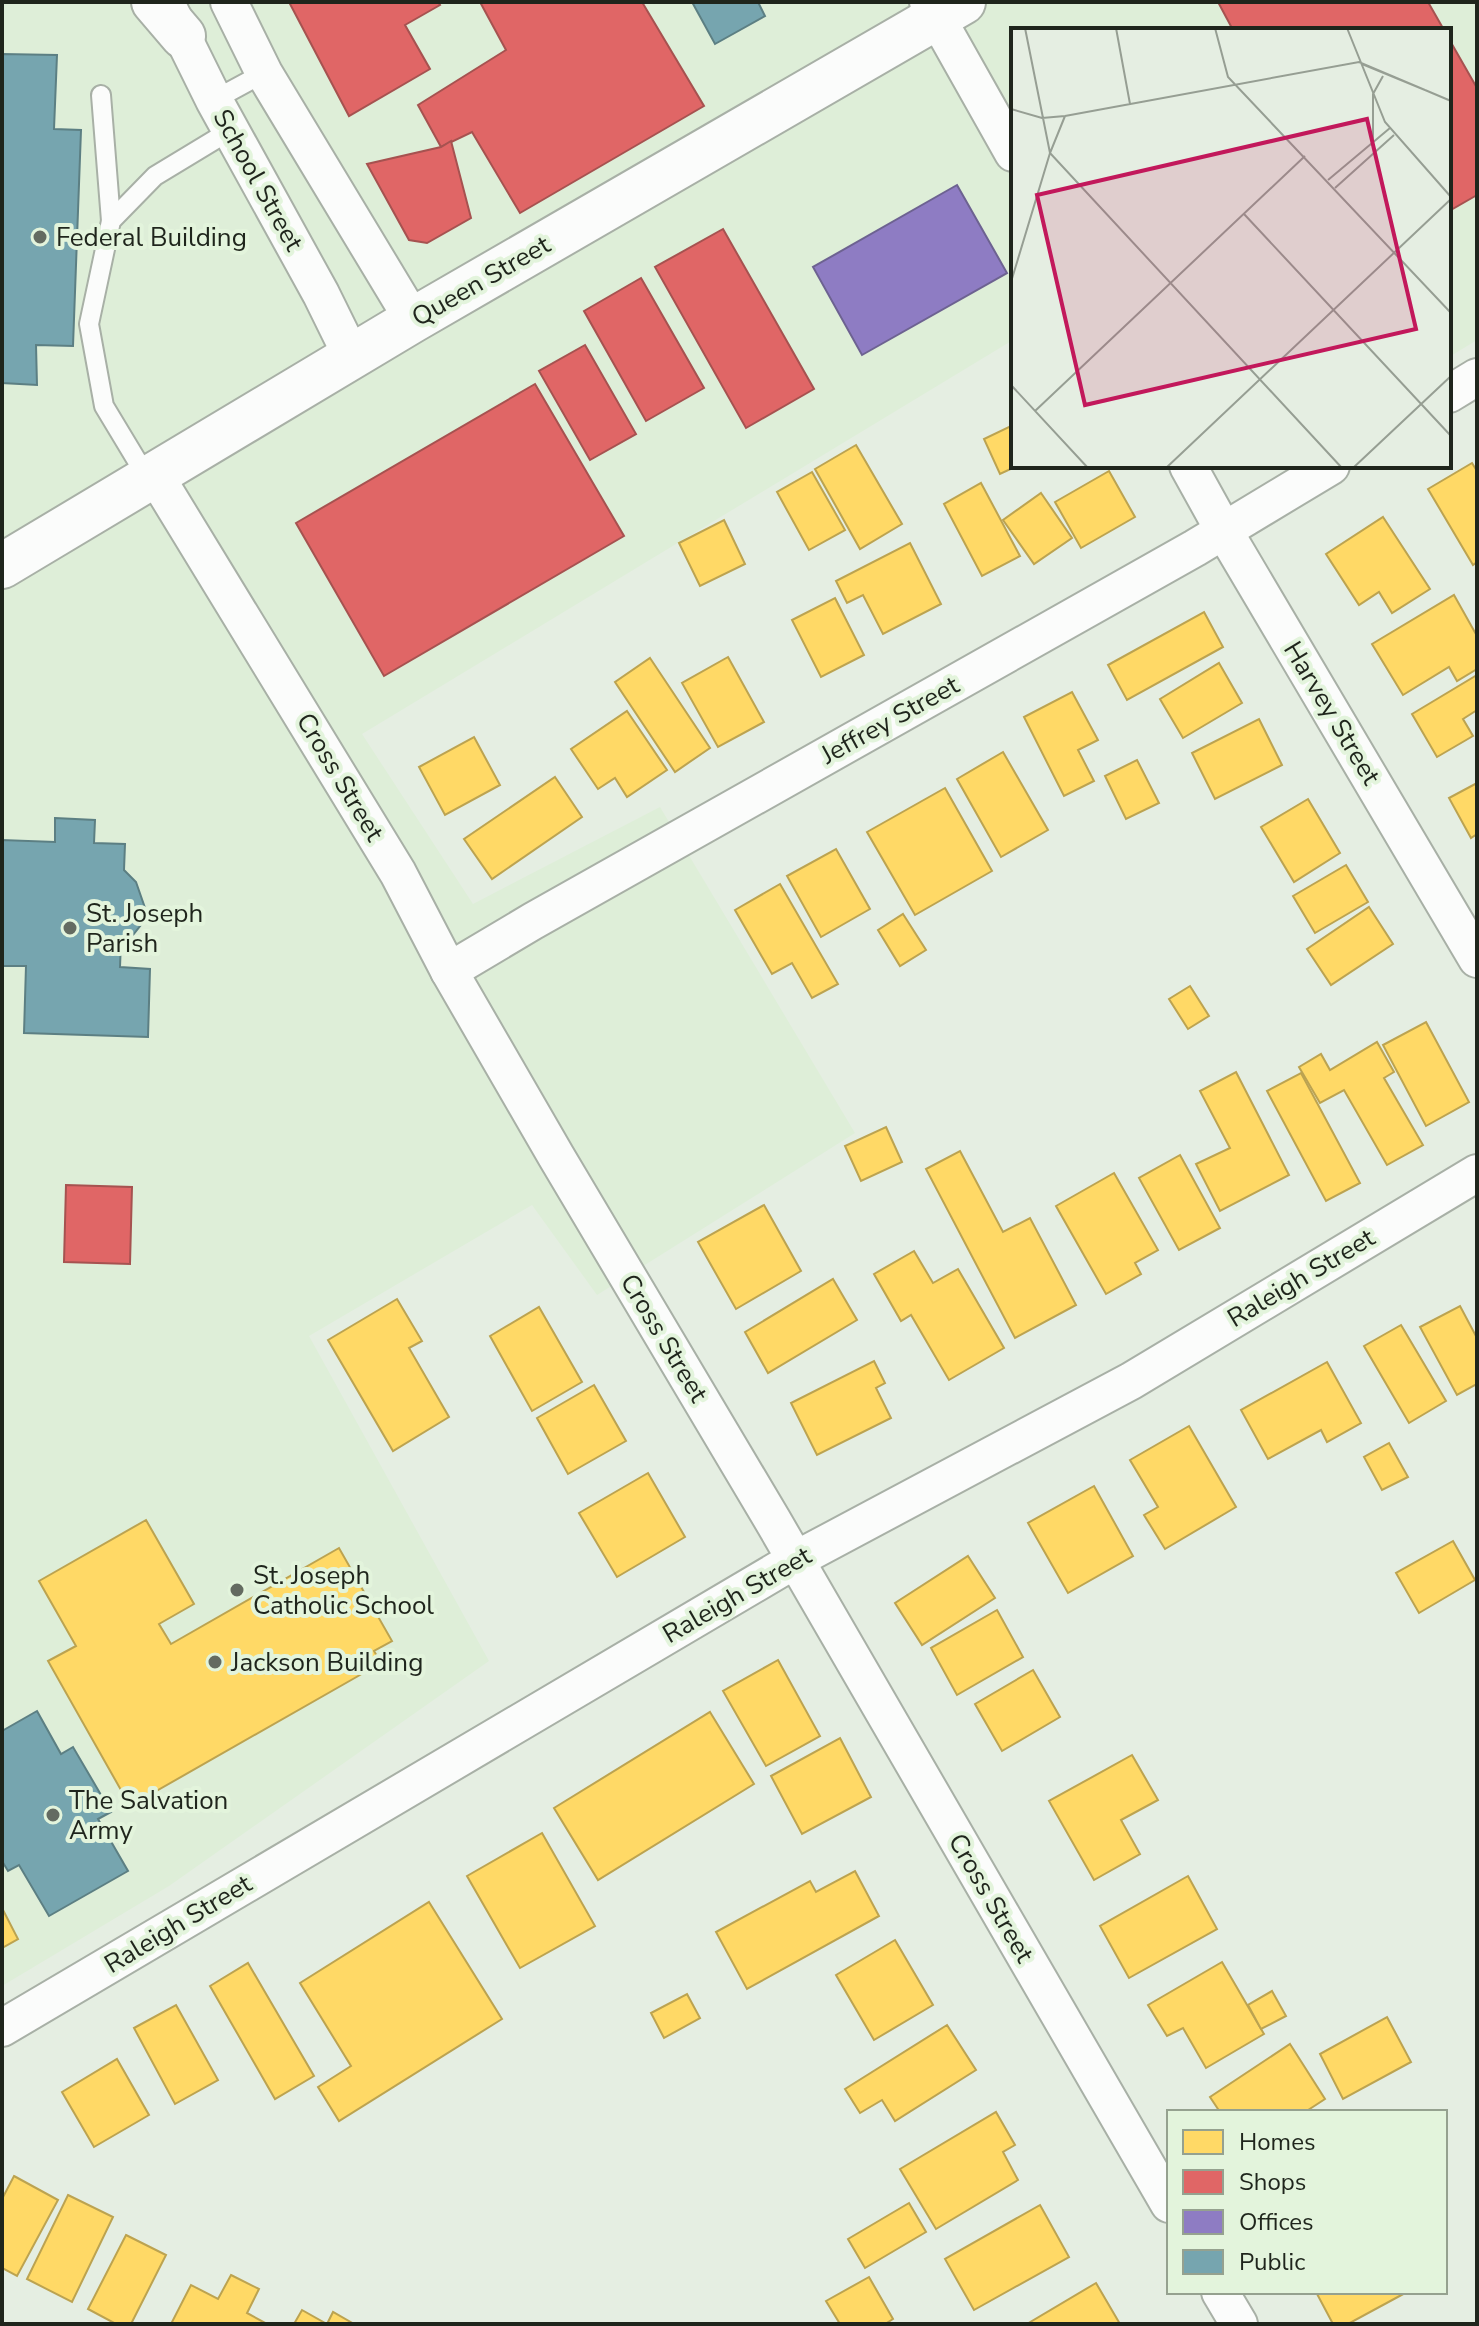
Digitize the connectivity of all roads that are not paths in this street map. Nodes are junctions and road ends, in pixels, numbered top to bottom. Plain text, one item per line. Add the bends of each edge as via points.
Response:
1 (154, 2) edge
2 (229, 2) edge
3 (943, 7) edge
4 (174, 19) edge
5 (264, 73) junction
6 (101, 95) dead end
7 (223, 115) junction
8 (1011, 149) edge
9 (111, 221) junction
10 (413, 320) junction
11 (352, 357) junction
12 (1477, 377) edge
13 (1451, 393) edge
14 (1189, 468) edge
15 (1328, 468) edge
16 (151, 477) junction
17 (1224, 531) junction
18 (2, 566) edge
19 (1477, 959) edge
20 (449, 971) junction
21 (1477, 1173) edge
22 (795, 1560) junction
23 (2, 2028) edge
24 (1167, 2201) edge
25 (1221, 2294) edge
26 (1239, 2324) edge

1 - 4 street
2 - 5 street
3 - 8 street
3 - 10 street, Queen Street
4 - 7 street, School Street
5 - 7 lane
5 - 10 street
6 - 9 lane
7 - 9 lane
7 - 11 street, School Street
9 - 16 lane via 89,324 104,406
10 - 11 street, Queen Street
11 - 16 street, Queen Street
12 - 13 street
14 - 17 street, Harvey Street
15 - 17 street, Jeffrey Street
16 - 18 street, Queen Street
16 - 20 street, Cross Street via 398,873
17 - 19 street, Harvey Street
17 - 20 street, Jeffrey Street
20 - 22 street, Cross Street
21 - 22 street, Raleigh Street via 1131,1381
22 - 23 street, Raleigh Street
22 - 24 street, Cross Street
25 - 26 street

